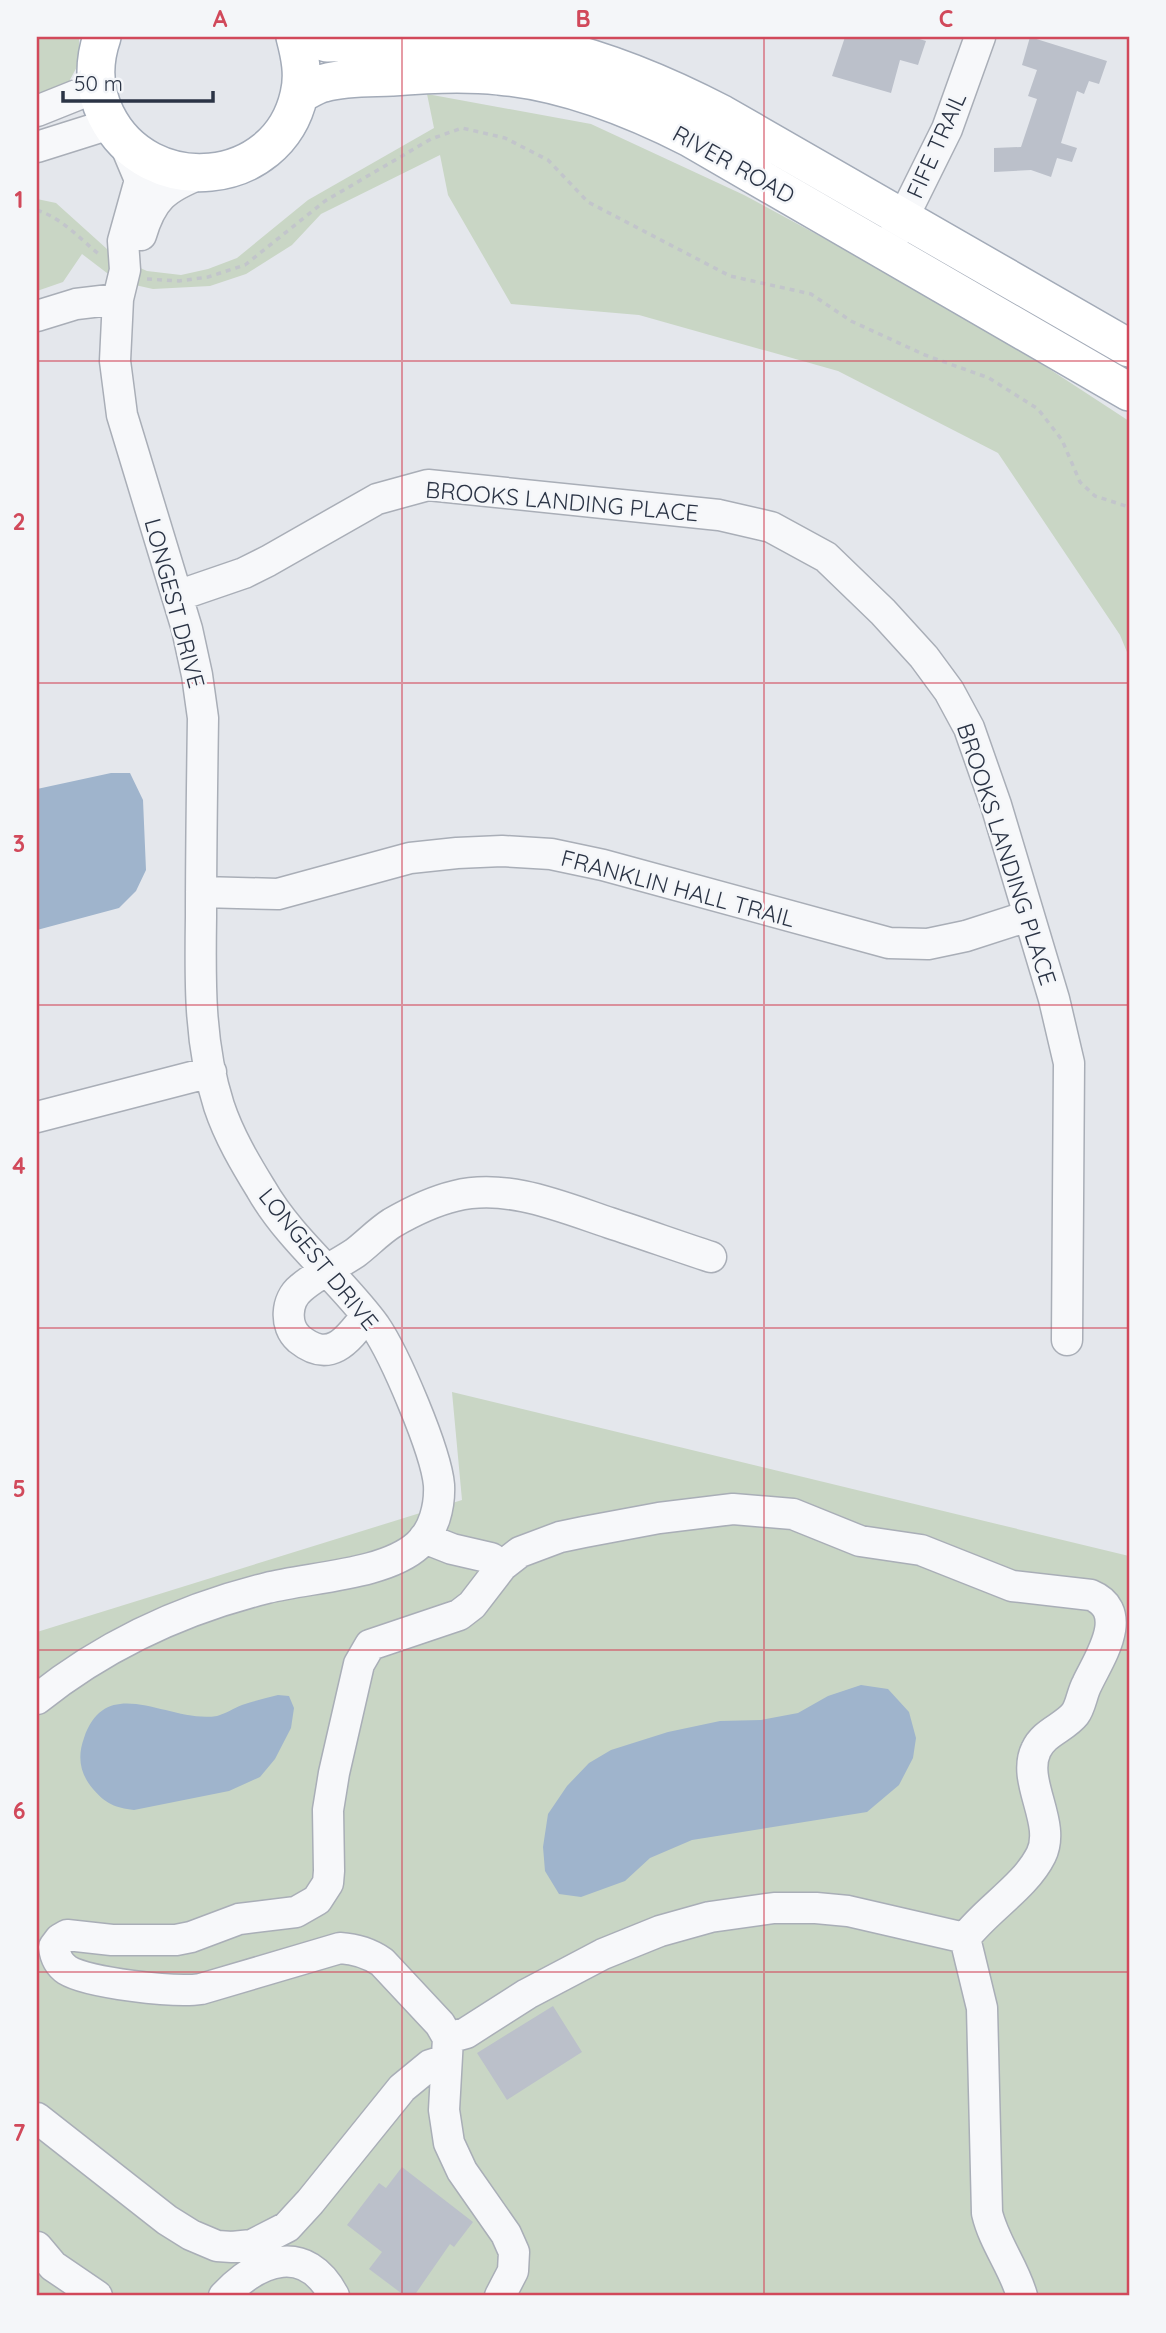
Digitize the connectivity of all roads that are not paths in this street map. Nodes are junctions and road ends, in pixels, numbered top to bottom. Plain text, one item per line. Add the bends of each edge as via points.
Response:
1 (102, 37) edge
2 (295, 37) edge
3 (310, 37) edge
4 (980, 37) edge
5 (551, 42) edge
6 (542, 83) junction
7 (97, 87) junction
8 (300, 94) junction
9 (37, 111) edge
10 (117, 133) junction
11 (37, 147) edge
12 (200, 174) junction
13 (903, 218) junction
14 (886, 251) junction
15 (125, 270) junction
16 (118, 299) junction
17 (37, 316) edge
18 (1129, 348) edge
19 (1129, 392) edge
20 (177, 596) junction
21 (201, 892) junction
22 (1028, 916) junction
23 (211, 1072) junction
24 (37, 1117) edge
25 (711, 1257) dead end
26 (328, 1270) junction
27 (366, 1316) junction
28 (1067, 1340) dead end
29 (424, 1538) junction
30 (502, 1566) junction
31 (37, 1699) edge
32 (965, 1938) junction
33 (447, 2049) junction
34 (37, 2118) edge
35 (37, 2248) edge
36 (97, 2296) edge
37 (224, 2296) edge
38 (334, 2296) edge
39 (500, 2296) edge
40 (1022, 2296) edge

1 - 7 main road via 96,57
2 - 8 main road via 302,62
3 - 5 main road, RIVER ROAD via 327,43
4 - 13 street, FIFE TRAIL via 947,129
5 - 6 street
5 - 13 main road, RIVER ROAD via 676,90
6 - 8 main road, RIVER ROAD via 499,76 409,75 324,83
6 - 14 main road, RIVER ROAD via 647,116
7 - 9 street
7 - 10 main road
8 - 12 main road via 284,130 256,157 220,172
10 - 11 street
10 - 12 main road via 159,166
10 - 15 street, LONGEST DRIVE via 141,180 123,241
12 - 15 street, LONGEST DRIVE via 173,185 154,204
13 - 14 street, FIFE TRAIL
13 - 18 main road, RIVER ROAD
14 - 19 main road, RIVER ROAD
15 - 16 street, LONGEST DRIVE
16 - 17 street via 76,304
16 - 20 street, LONGEST DRIVE via 115,361 122,415
20 - 21 street, LONGEST DRIVE via 198,675 203,718
20 - 22 street, BROOKS LANDING PLACE via 244,573 377,499 428,485 719,516 772,527 826,556 924,657 949,691 969,728
21 - 22 street, FRANKLIN HALL TRAIL via 278,894 410,858 502,851 551,854 603,865 889,943 928,944
21 - 23 street, LONGEST DRIVE via 200,988
22 - 28 street, BROOKS LANDING PLACE via 1069,1063
23 - 24 street
23 - 26 street, LONGEST DRIVE via 235,1145 263,1194
25 - 26 street via 527,1196 493,1193 457,1195 425,1206 392,1223
26 - 27 street, LONGEST DRIVE
26 - 27 street via 299,1290 290,1304 292,1333 310,1348 328,1350 342,1344
27 - 29 street, LONGEST DRIVE via 392,1359 435,1466 438,1504
29 - 30 street via 491,1558
29 - 31 street, LONGEST DRIVE via 393,1561 267,1588 159,1624 69,1673
30 - 32 street via 520,1552 572,1534 703,1511 754,1509 793,1514 860,1541 920,1550 1012,1586 1100,1599 1110,1621 1104,1654 1078,1710 1035,1751 1043,1852 1026,1877
30 - 33 street via 459,1615 379,1641 363,1654 328,1810 330,1871 317,1900 296,1912 239,1919 176,1940 67,1935 54,1947 55,1957 75,1974 185,1991 325,1951 353,1949 382,1962 440,2024
32 - 33 street via 816,1908 774,1908 710,1917 603,1954 527,1994
32 - 40 street via 982,2008 987,2213
33 - 34 street via 402,2088 287,2227 251,2245 217,2246 191,2235
33 - 39 street via 444,2110 449,2143 514,2252 513,2271
35 - 36 street via 53,2266
37 - 38 street via 256,2271 285,2260 298,2261 318,2273

